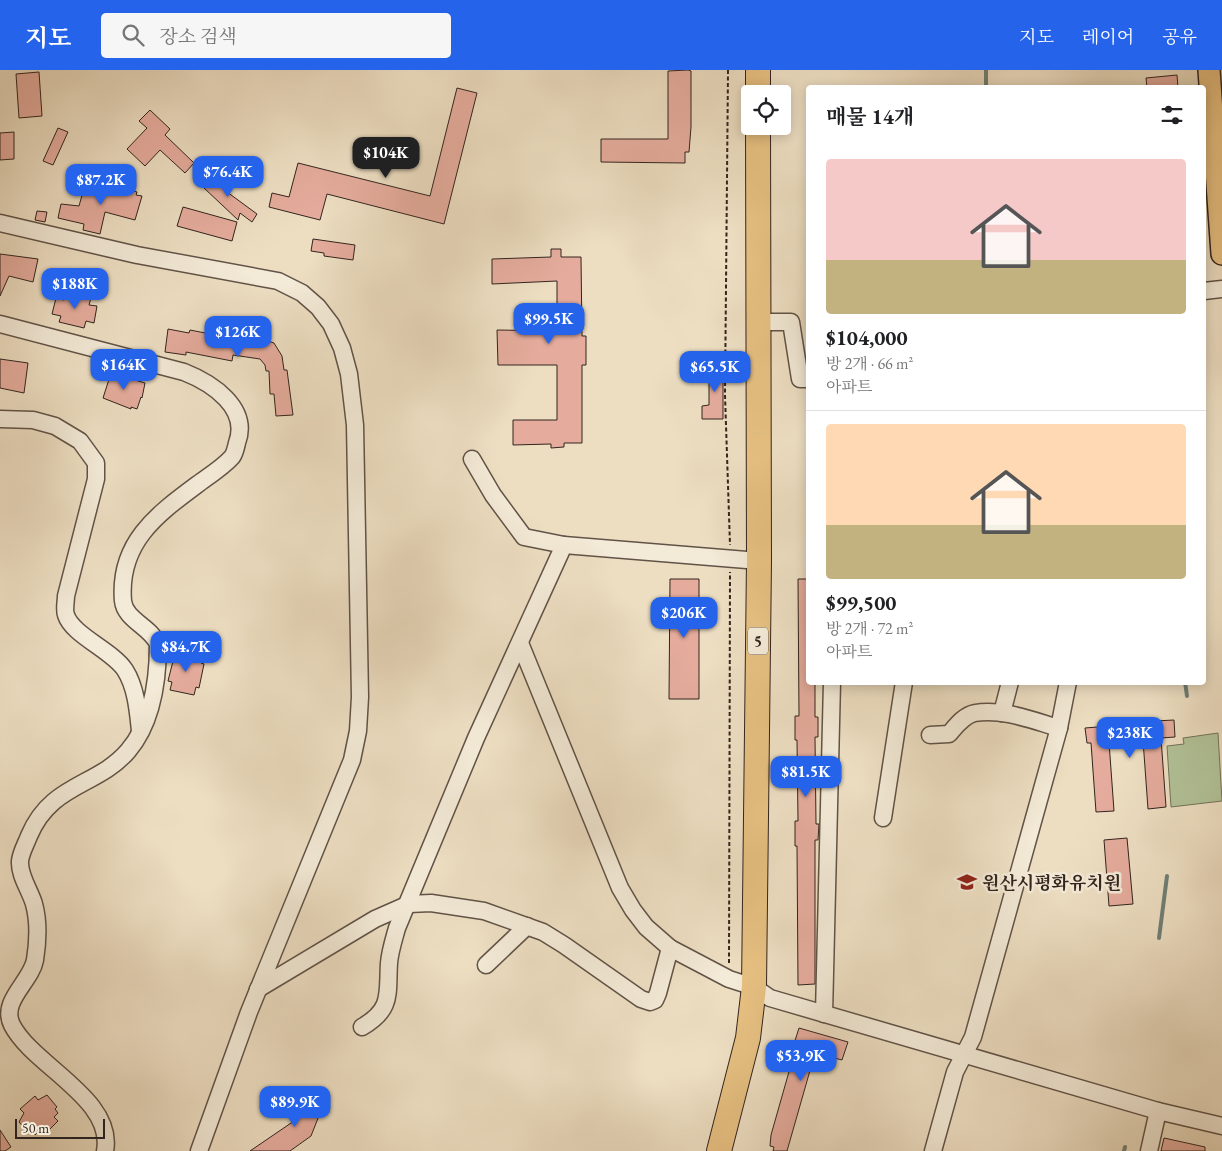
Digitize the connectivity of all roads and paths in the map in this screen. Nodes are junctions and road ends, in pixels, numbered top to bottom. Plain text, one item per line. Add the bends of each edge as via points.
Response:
1 (728, 70) edge
2 (758, 70) edge
3 (1209, 70) edge
4 (758, 85) edge
5 (1208, 104) edge
6 (758, 135) edge
7 (1218, 139) edge
8 (0, 223) edge
9 (1222, 254) edge
10 (1222, 289) edge
11 (1206, 291) edge
12 (758, 322) junction
13 (0, 324) edge
14 (806, 379) edge
15 (0, 419) edge
16 (472, 460) dead end
17 (564, 545) junction
18 (730, 549) dead end
19 (759, 561) junction
20 (730, 568) dead end
21 (520, 643) junction
22 (832, 685) edge
23 (904, 685) edge
24 (1009, 685) edge
25 (1067, 685) edge
26 (1002, 713) junction
27 (1059, 728) junction
28 (140, 731) junction
29 (930, 735) dead end
30 (883, 818) dead end
31 (408, 904) junction
32 (527, 926) junction
33 (670, 948) junction
34 (486, 965) dead end
35 (729, 979) junction
36 (754, 987) junction
37 (258, 989) junction
38 (824, 1014) junction
39 (362, 1027) dead end
40 (963, 1056) junction
41 (1158, 1111) junction
42 (1222, 1126) edge
43 (105, 1151) edge
44 (199, 1151) edge
45 (719, 1151) edge
46 (933, 1151) edge
47 (1149, 1151) edge

1 - 18 path via 725,395
2 - 4 highway
3 - 5 main road
5 - 7 main road
6 - 12 highway, 5
7 - 9 main road
8 - 37 street via 137,255 278,281 302,293 318,307 331,324 342,348 349,374 355,425 358,731 352,760
10 - 11 street
12 - 14 street via 791,322 800,379
12 - 19 highway, 5
13 - 28 street via 184,372 207,381 233,407 240,424 240,436 233,456 152,520 132,549 125,573 123,602 126,611 158,644 152,702
15 - 28 street via 33,420 55,426 80,440 96,463 96,479 66,596 66,615 126,671 137,704
16 - 17 street via 524,537
17 - 19 street
17 - 21 street
19 - 36 highway, 5
20 - 35 path
21 - 31 street via 476,738
21 - 33 street via 620,888 646,927
22 - 38 street
23 - 30 street
24 - 26 street
25 - 27 street
26 - 27 street
26 - 29 street via 974,713 961,720 949,734
27 - 40 street via 973,1036
28 - 43 street via 128,751 115,763 48,806 33,826 20,862 34,903 38,932 35,962 8,1014 12,1026 32,1050 98,1114 105,1130
31 - 32 street via 431,903 484,910
31 - 37 street via 375,919
31 - 39 street via 397,928 389,960 385,1008 378,1018
32 - 33 street via 564,945 650,1002 656,1000
32 - 34 street
33 - 35 street
35 - 36 street
36 - 38 street via 770,998
36 - 45 highway, 5 via 748,1038
37 - 44 street
38 - 40 street
40 - 41 street
40 - 46 street via 955,1072
41 - 42 street
41 - 47 street

